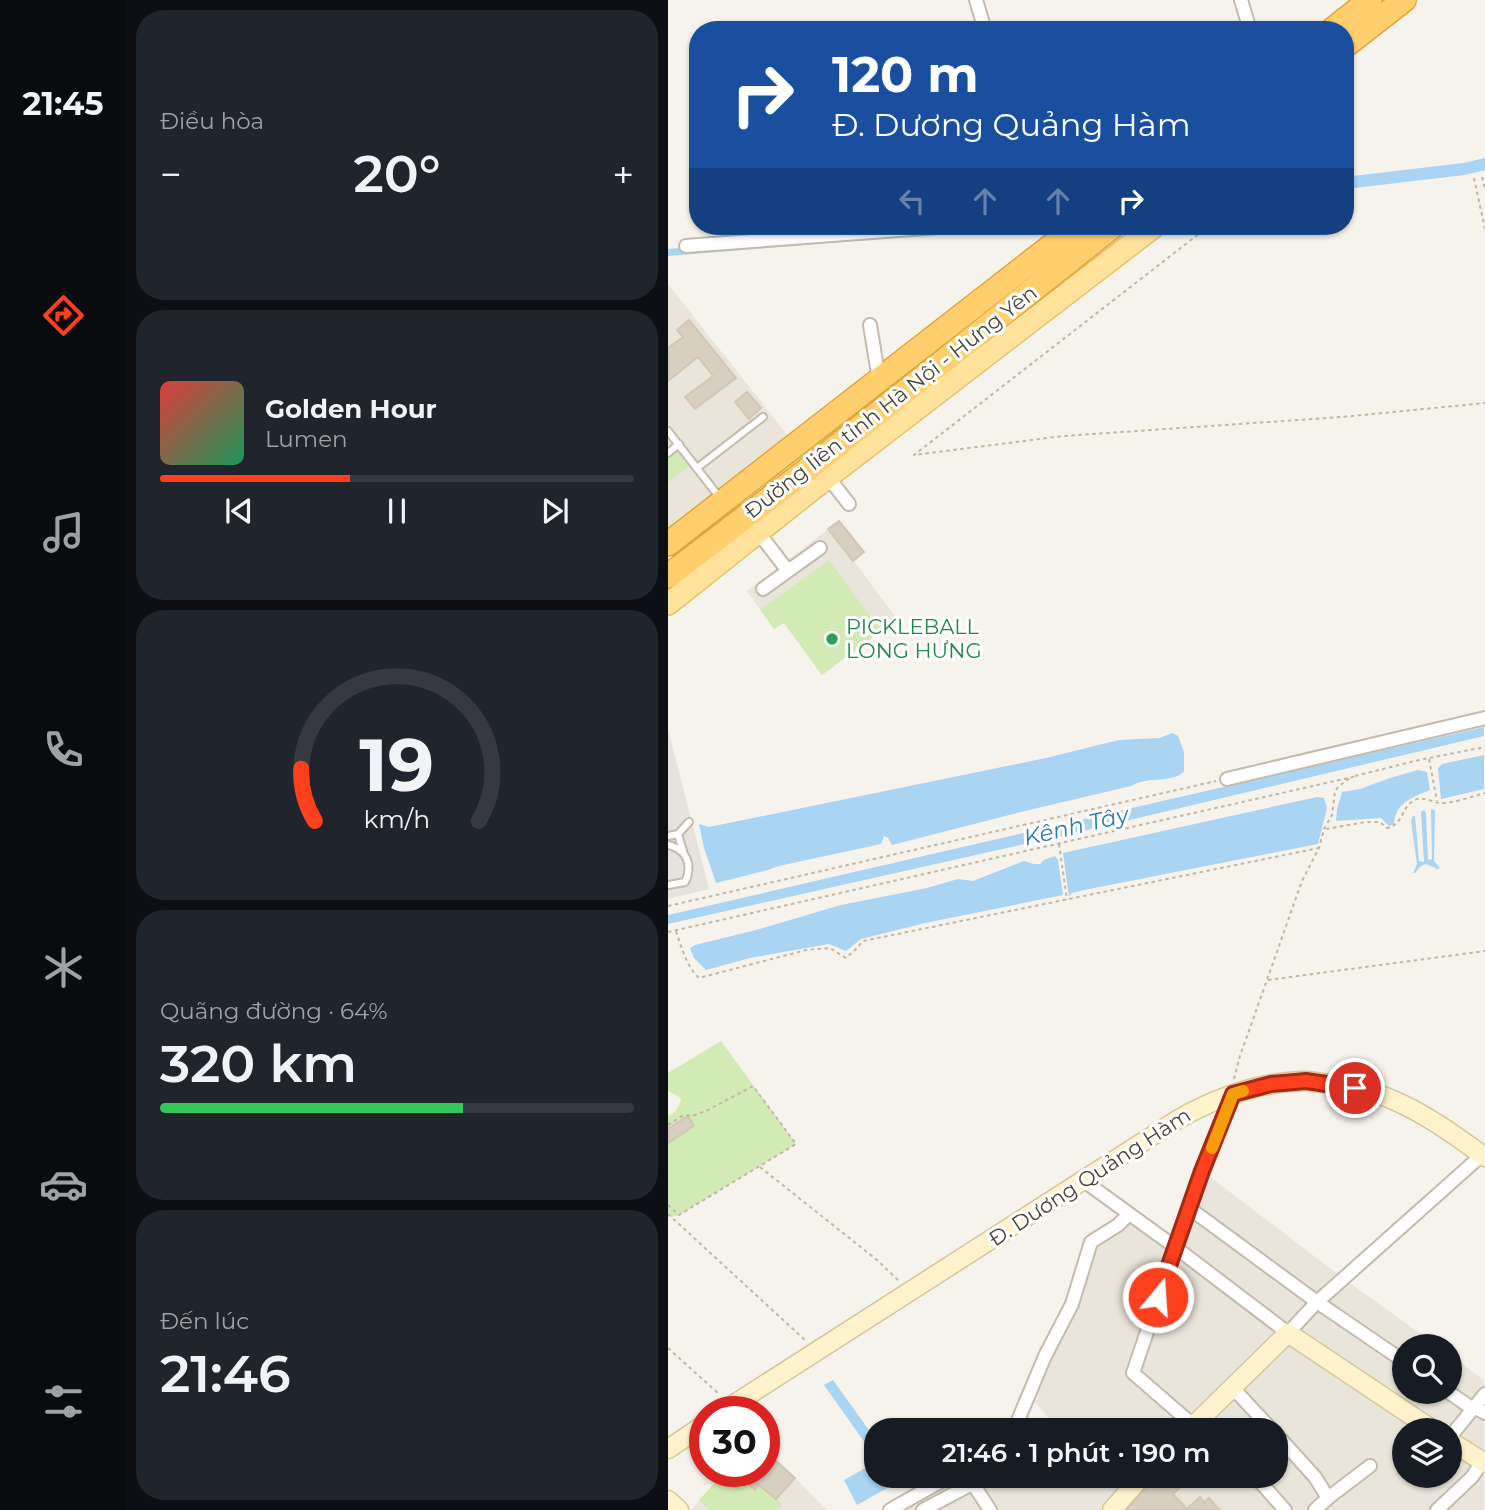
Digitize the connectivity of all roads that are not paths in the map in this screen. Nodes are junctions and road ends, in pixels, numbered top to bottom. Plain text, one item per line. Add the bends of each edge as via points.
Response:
1 (976, 0) edge
2 (1241, 0) edge
3 (1370, 0) edge
4 (1404, 0) edge
5 (982, 21) edge
6 (1247, 21) edge
7 (1343, 21) edge
8 (1354, 39) edge
9 (832, 235) edge
10 (1065, 235) edge
11 (1103, 235) edge
12 (1136, 235) edge
13 (686, 246) dead end
14 (870, 325) dead end
15 (1005, 327) junction
16 (879, 380) junction
17 (763, 417) dead end
18 (668, 431) edge
19 (678, 444) junction
20 (668, 453) edge
21 (697, 468) junction
22 (822, 469) junction
23 (730, 497) junction
24 (849, 503) dead end
25 (752, 520) junction
26 (668, 544) edge
27 (820, 548) dead end
28 (788, 571) junction
29 (668, 576) edge
30 (764, 589) dead end
31 (668, 604) edge
32 (1485, 718) edge
33 (1227, 779) road end
34 (689, 822) dead end
35 (678, 834) junction
36 (668, 836) edge
37 (668, 845) edge
38 (684, 853) junction
39 (668, 885) edge
40 (1233, 1094) junction
41 (1483, 1156) edge
42 (1084, 1181) junction
43 (1189, 1208) junction
44 (1129, 1214) junction
45 (1175, 1247) junction
46 (1317, 1302) junction
47 (1288, 1333) junction
48 (1392, 1353) edge
49 (1232, 1387) junction
50 (1485, 1394) edge
51 (747, 1396) edge
52 (1462, 1400) edge
53 (1479, 1411) edge
54 (1019, 1418) edge
55 (1181, 1418) edge
56 (1200, 1418) edge
57 (1261, 1418) edge
58 (1415, 1418) edge
59 (1462, 1427) edge
60 (689, 1435) edge
61 (1288, 1447) edge
62 (1462, 1448) edge
63 (668, 1449) edge
64 (1483, 1463) edge
65 (1370, 1466) dead end
66 (929, 1488) edge
67 (1131, 1488) edge
68 (1266, 1488) edge
69 (1328, 1498) junction
70 (668, 1500) edge
71 (679, 1510) edge
72 (890, 1510) edge
73 (923, 1510) edge
74 (990, 1510) edge
75 (1112, 1510) edge
76 (1285, 1510) edge
77 (1315, 1510) edge
78 (1437, 1510) edge

1 - 5 street
2 - 6 street
3 - 7 highway
4 - 8 highway
9 - 13 street
10 - 16 highway, Đường liên tỉnh Hà Nội - Hưng Yên
11 - 15 highway, Đường liên tỉnh Hà Nội - Hưng Yên
12 - 15 main road
14 - 16 street
15 - 22 highway, Đường liên tỉnh Hà Nội - Hưng Yên
16 - 23 highway, Đường liên tỉnh Hà Nội - Hưng Yên
17 - 21 lane
18 - 19 lane
19 - 20 lane
19 - 21 lane
21 - 23 lane
22 - 24 street
22 - 25 highway, Đường liên tỉnh Hà Nội - Hưng Yên
23 - 25 highway
23 - 26 highway, Đường liên tỉnh Hà Nội - Hưng Yên
25 - 28 street
25 - 29 highway, Đường liên tỉnh Hà Nội - Hưng Yên
25 - 31 main road
27 - 28 street
28 - 30 street
32 - 33 street
34 - 35 lane
35 - 36 lane
35 - 38 lane
37 - 38 lane
38 - 39 lane via 688,874 684,882
40 - 41 street, Đ. Dương Quảng Hàm via 1306,1081 1355,1088 1392,1099
40 - 42 street, Đ. Dương Quảng Hàm via 1177,1120
40 - 43 street
41 - 46 street
42 - 44 street
42 - 51 street, Đ. Dương Quảng Hàm
43 - 45 street
43 - 46 street
44 - 45 street
44 - 54 street via 1091,1242 1072,1304
45 - 47 street
45 - 55 street via 1133,1373
46 - 47 street
46 - 48 street
47 - 49 street
47 - 58 street
49 - 56 street
49 - 57 street
50 - 53 street
52 - 53 street
53 - 59 street
60 - 63 street
61 - 69 street
62 - 64 street
64 - 78 street
65 - 69 street
66 - 72 street
67 - 75 street
68 - 76 street
69 - 77 street
70 - 71 street
73 - 74 street via 970,1485

